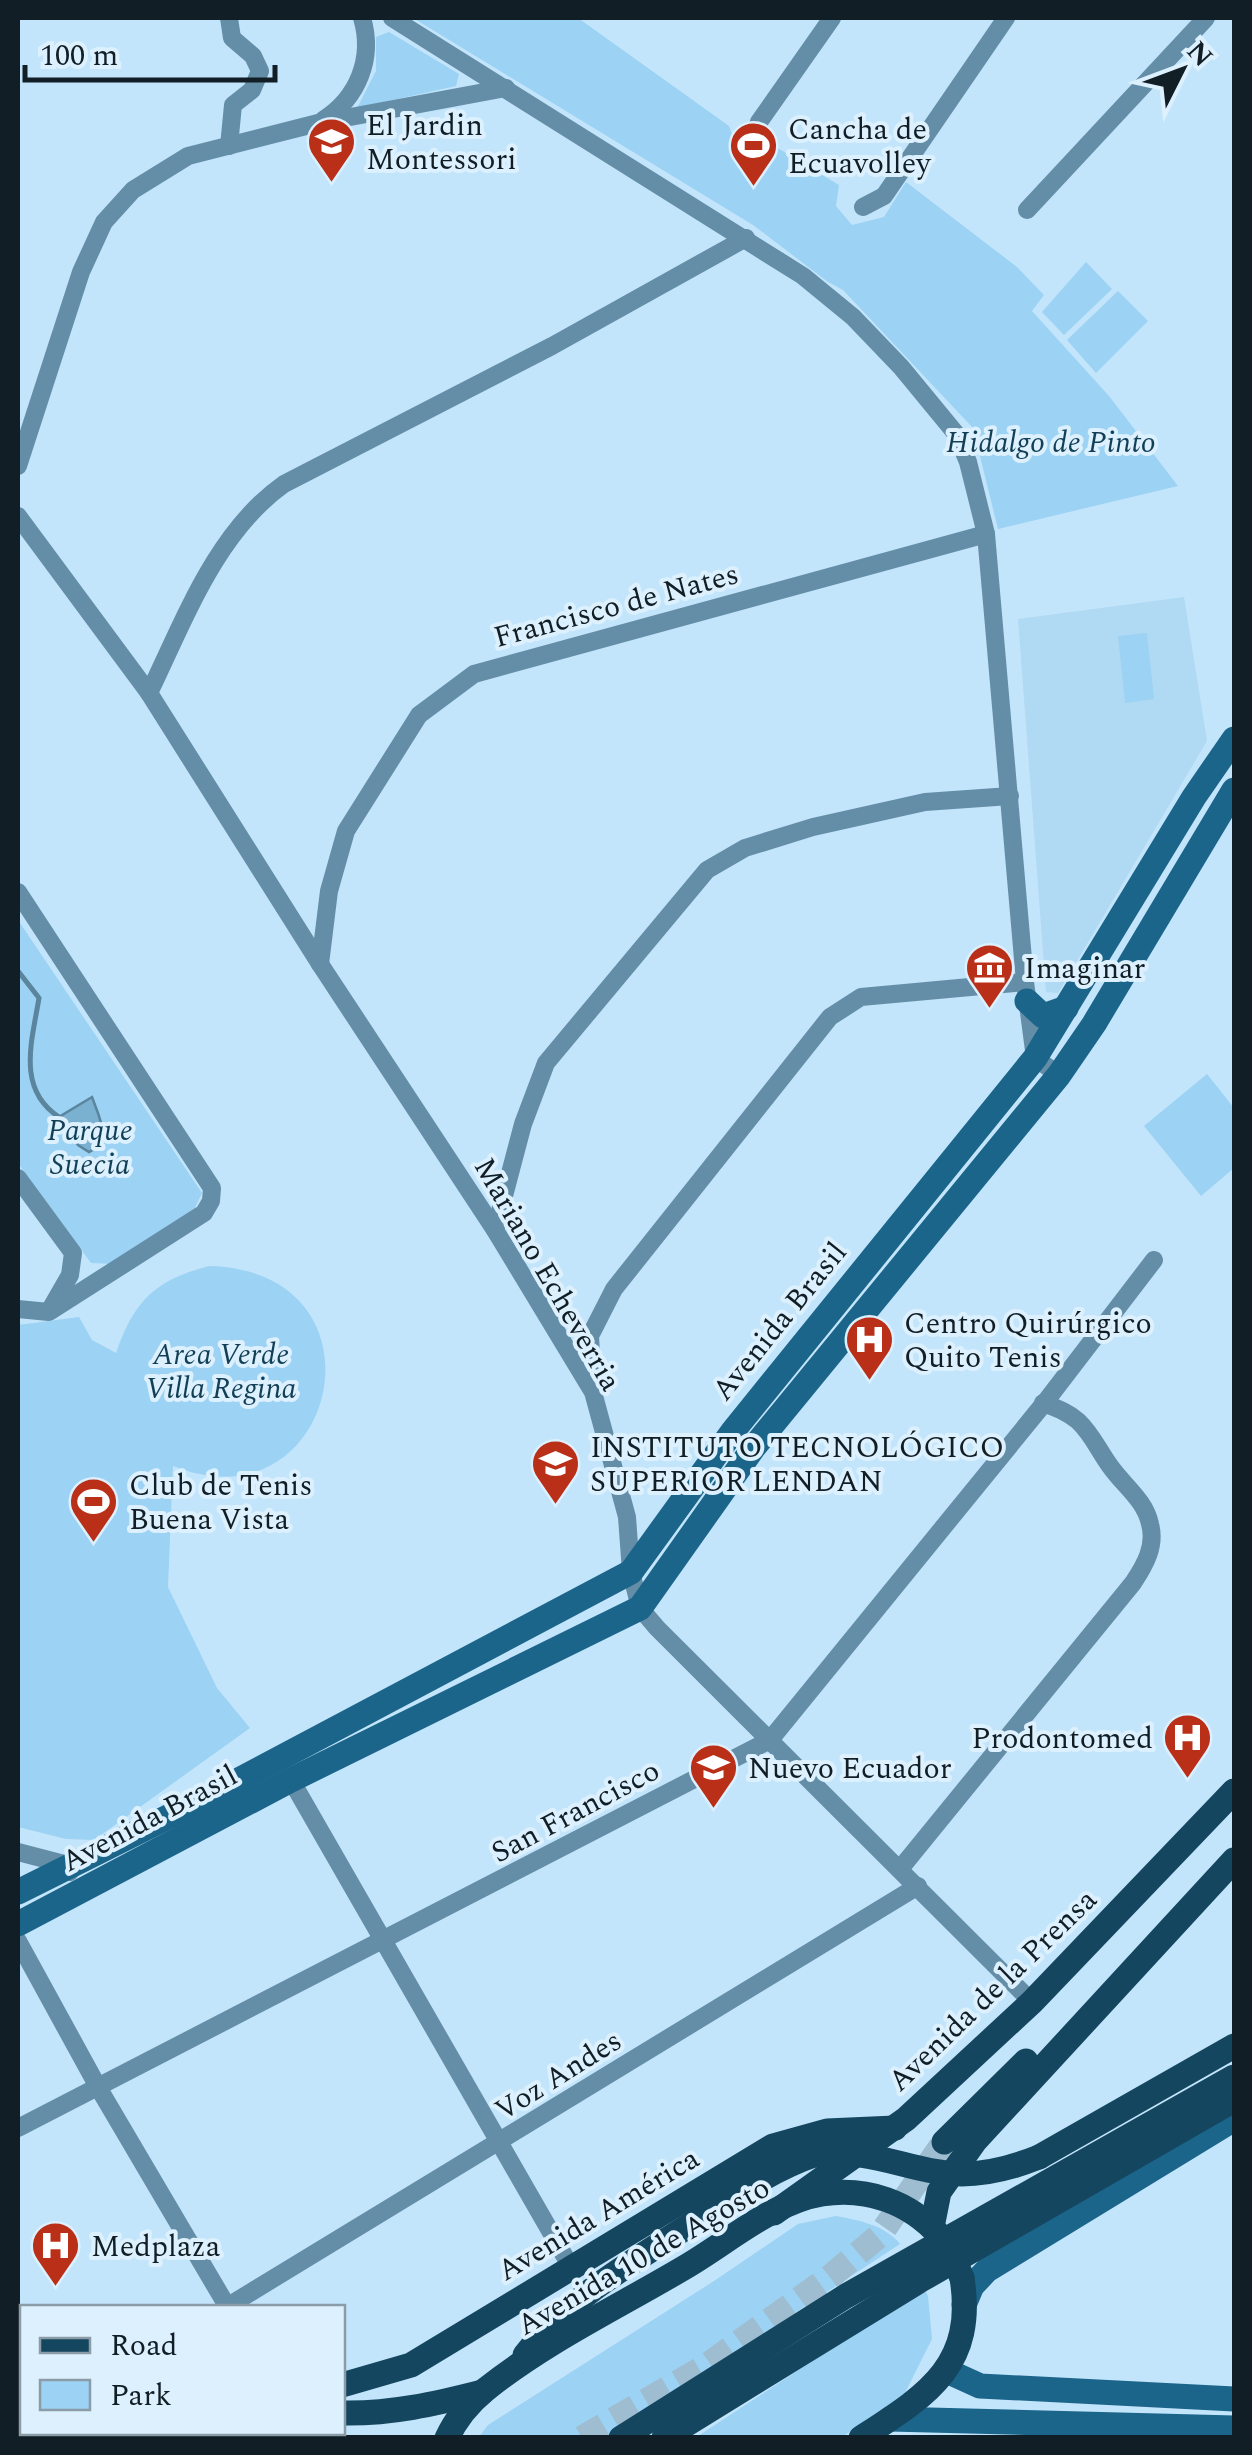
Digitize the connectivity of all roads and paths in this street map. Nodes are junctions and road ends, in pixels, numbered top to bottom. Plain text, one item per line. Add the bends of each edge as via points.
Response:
1 (229, 18) edge
2 (362, 18) edge
3 (392, 18) edge
4 (832, 18) edge
5 (1006, 18) edge
6 (1206, 18) edge
7 (506, 88) junction
8 (318, 123) junction
9 (754, 139) dead end
10 (229, 146) junction
11 (863, 207) dead end
12 (1027, 210) dead end
13 (746, 238) junction
14 (18, 466) edge
15 (18, 516) edge
16 (24, 532) edge
17 (986, 534) junction
18 (149, 693) junction
19 (1234, 739) edge
20 (1234, 790) edge
21 (1010, 796) junction
22 (18, 892) edge
23 (320, 964) junction
24 (1026, 992) junction
25 (1066, 1008) junction
26 (1036, 1058) junction
27 (1059, 1076) junction
28 (18, 1178) edge
29 (495, 1230) junction
30 (1154, 1260) dead end
31 (18, 1309) edge
32 (49, 1312) junction
33 (593, 1392) junction
34 (1043, 1404) junction
35 (631, 1572) junction
36 (640, 1608) junction
37 (770, 1740) junction
38 (291, 1780) junction
39 (1234, 1791) edge
40 (18, 1852) edge
41 (1234, 1858) edge
42 (68, 1865) junction
43 (900, 1869) junction
44 (918, 1886) junction
45 (18, 1892) edge
46 (77, 1892) junction
47 (18, 1924) edge
48 (18, 1941) edge
49 (384, 1941) junction
50 (1032, 2002) junction
51 (1234, 2046) edge
52 (1234, 2077) edge
53 (98, 2087) junction
54 (1234, 2100) edge
55 (1234, 2119) edge
56 (18, 2128) edge
57 (894, 2128) junction
58 (501, 2142) junction
59 (944, 2142) tunnel mouth
60 (774, 2212) junction
61 (936, 2231) junction
62 (572, 2269) junction
63 (225, 2305) edge
64 (229, 2305) edge
65 (964, 2306) junction
66 (514, 2368) junction
67 (947, 2371) junction
68 (345, 2384) edge
69 (482, 2392) junction
70 (1126, 2394) junction
71 (1234, 2399) edge
72 (345, 2413) edge
73 (890, 2418) junction
74 (1234, 2428) edge
75 (1124, 2431) edge
76 (447, 2438) edge
77 (622, 2438) edge
78 (664, 2438) edge
79 (861, 2438) edge

1 - 10 street via 232,38 254,56 260,71 252,90 233,105
2 - 8 street via 365,62 359,80 350,98
3 - 7 street
4 - 9 street via 759,122
5 - 11 street via 884,196
6 - 12 street
7 - 8 street
7 - 13 street
8 - 10 street
10 - 14 street via 188,156 160,172 104,222 81,272
13 - 17 street via 853,317 957,434
13 - 18 street via 265,497 228,541
15 - 16 street, Mariano Echeverria
16 - 18 street, Mariano Echeverria
17 - 21 street
17 - 23 street, Francisco de Nates via 474,674 419,714 346,832 329,890
18 - 23 street, Mariano Echeverria
19 - 25 street, Avenida Brasil
20 - 27 street, Avenida Brasil
21 - 24 street
21 - 29 street via 925,802 813,827 744,848 707,870 546,1064
22 - 32 street via 213,1195 204,1212
23 - 29 street, Mariano Echeverria
24 - 25 street via 1043,1016
24 - 26 street
24 - 33 street via 860,997 830,1017 614,1289 590,1336
25 - 26 street, Avenida Brasil
26 - 27 street
26 - 35 street, Avenida Brasil via 733,1430
27 - 36 street, Avenida Brasil via 754,1448
28 - 32 street via 74,1253
29 - 33 street, Mariano Echeverria
30 - 34 street, San Francisco
31 - 32 street
33 - 35 street, Mariano Echeverria via 627,1517
34 - 37 street, San Francisco
34 - 43 street via 1076,1418 1090,1434 1137,1496 1152,1543 1133,1583
35 - 36 street, Mariano Echeverria
35 - 42 street, Avenida Brasil
36 - 37 street, Mariano Echeverria
36 - 38 street, Avenida Brasil
37 - 43 street, Mariano Echeverria
37 - 49 street, San Francisco
38 - 46 street, Avenida Brasil
38 - 49 street
39 - 50 main road, Avenida de la Prensa
40 - 42 street
41 - 59 main road
41 - 61 main road via 975,2141 939,2192
42 - 45 street, Avenida Brasil
42 - 46 street
43 - 44 street, Mariano Echeverria
44 - 50 street, Mariano Echeverria
44 - 58 street, Voz Andes
46 - 47 street, Avenida Brasil
48 - 53 street
49 - 53 street, San Francisco
49 - 58 street
50 - 57 main road, Avenida de la Prensa
51 - 66 main road, bridge via 1039,2157 1008,2168 960,2174 864,2153 814,2155 768,2175 586,2293
52 - 77 main road via 846,2296
53 - 56 street, San Francisco
53 - 63 street
54 - 78 main road via 918,2281
55 - 65 street via 987,2270
57 - 60 main road, Avenida de la Prensa
57 - 62 main road, Avenida América via 812,2134 774,2146
58 - 62 street
58 - 64 street, Voz Andes
60 - 61 main road, Avenida 10 de Agosto via 822,2194 869,2194 897,2203
60 - 66 main road, Avenida 10 de Agosto
61 - 65 main road, bridge via 962,2278
62 - 68 main road, Avenida América via 412,2364
65 - 67 main road via 960,2344
66 - 69 main road, Avenida 10 de Agosto
67 - 70 street via 980,2386
67 - 73 main road
69 - 72 main road via 376,2414
69 - 76 main road, Avenida 10 de Agosto
70 - 71 street
70 - 75 street
73 - 75 street
73 - 79 main road
74 - 75 street

